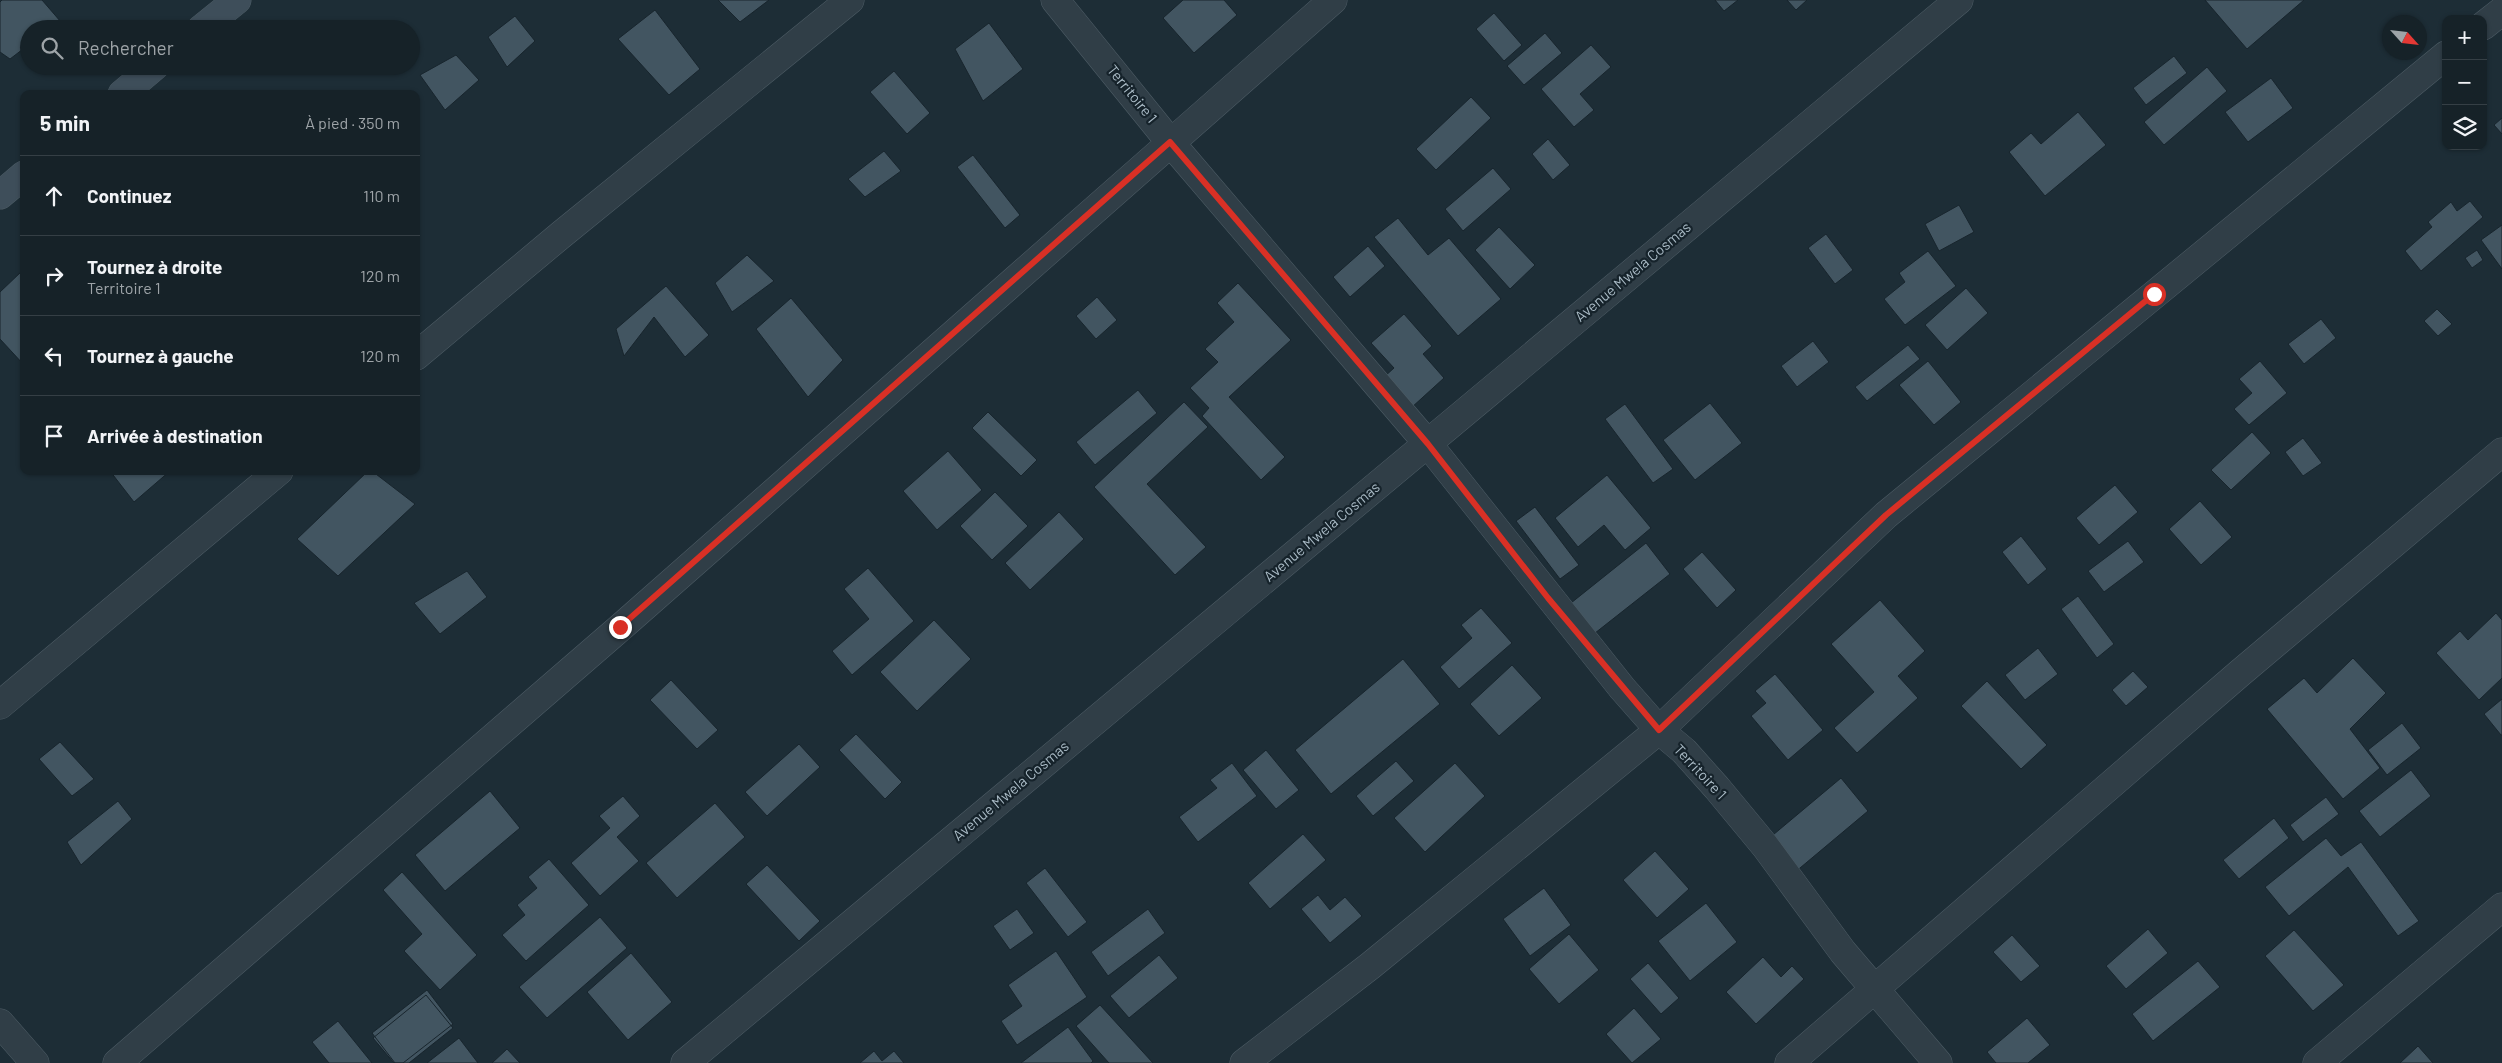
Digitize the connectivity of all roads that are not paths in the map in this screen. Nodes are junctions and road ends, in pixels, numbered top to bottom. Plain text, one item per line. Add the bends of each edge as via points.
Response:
1 (237, 0) edge
2 (850, 0) edge
3 (1055, 0) edge
4 (1333, 0) edge
5 (1959, 0) edge
6 (2502, 11) edge
7 (212, 20) edge
8 (2487, 23) edge
9 (2442, 58) edge
10 (144, 75) edge
11 (127, 90) edge
12 (1170, 142) junction
13 (20, 178) edge
14 (0, 195) edge
15 (420, 353) edge
16 (1428, 444) junction
17 (2502, 452) edge
18 (274, 475) edge
19 (0, 705) edge
20 (1659, 730) junction
21 (2502, 907) edge
22 (1876, 991) junction
23 (0, 1023) edge
24 (35, 1063) edge
25 (117, 1063) edge
26 (685, 1063) edge
27 (1244, 1063) edge
28 (1789, 1063) edge
29 (1938, 1063) edge
30 (2317, 1063) edge

1 - 7 street
2 - 15 street via 569,227
3 - 12 street, Territoire 1
4 - 12 street
5 - 16 street, Avenue Mwela Cosmas
6 - 8 street
9 - 20 street via 1886,515
10 - 11 street
12 - 16 street, Territoire 1
12 - 25 street via 628,620
13 - 14 street
16 - 20 street, Territoire 1 via 1548,598
16 - 26 street, Avenue Mwela Cosmas
17 - 22 street via 2240,673
18 - 19 street
20 - 22 street, Territoire 1 via 1717,788
20 - 27 street via 1370,966
21 - 30 street
22 - 28 street
22 - 29 street, Territoire 1
23 - 24 street

